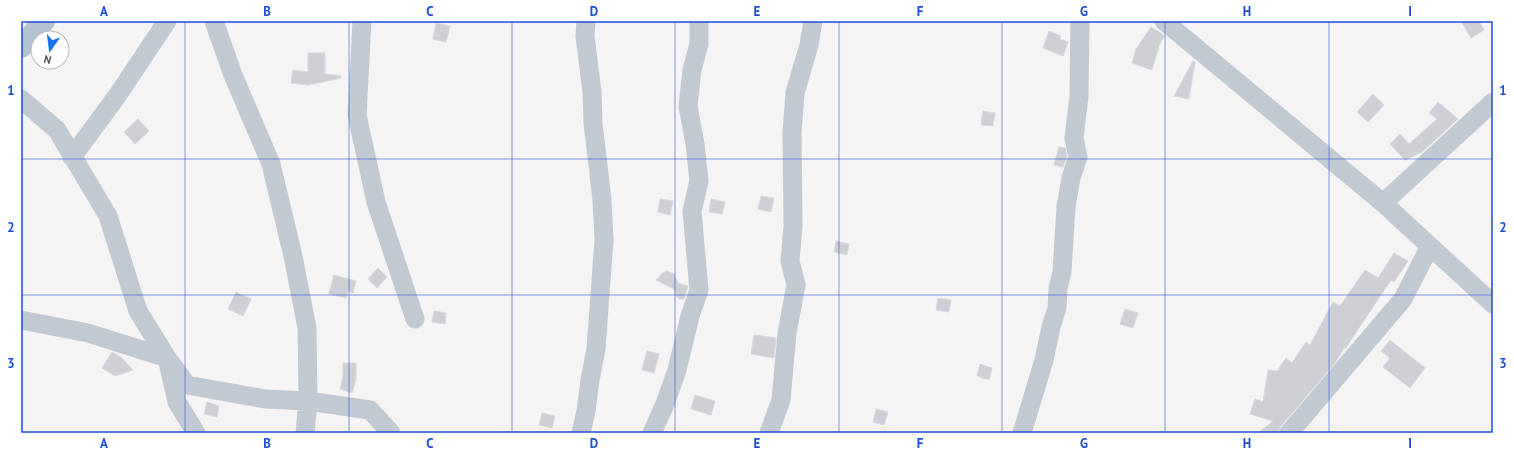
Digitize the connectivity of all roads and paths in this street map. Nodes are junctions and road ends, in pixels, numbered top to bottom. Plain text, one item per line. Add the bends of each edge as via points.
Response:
1 (44, 21) edge
2 (167, 21) edge
3 (214, 21) edge
4 (362, 21) edge
5 (586, 21) edge
6 (699, 21) edge
7 (813, 21) edge
8 (1080, 21) edge
9 (1164, 21) edge
10 (21, 47) edge
11 (21, 98) edge
12 (1493, 102) edge
13 (72, 157) junction
14 (1383, 203) junction
15 (1430, 246) junction
16 (1493, 304) edge
17 (415, 319) dead end
18 (21, 320) edge
19 (167, 358) junction
20 (308, 400) junction
21 (196, 433) edge
22 (305, 433) edge
23 (391, 433) edge
24 (580, 433) edge
25 (652, 433) edge
26 (769, 433) edge
27 (1022, 433) edge
28 (1289, 433) edge

1 - 10 main road
2 - 13 street
3 - 20 street via 233,75 271,164 307,328
4 - 17 street via 357,115 376,202
5 - 24 street via 585,36 604,240 596,349
6 - 25 street via 699,44 692,70 688,106 699,181 692,211 699,290 677,370
7 - 26 street via 795,93 793,117 793,226 790,261 796,285 787,333 781,400
8 - 27 street via 1079,96 1074,138 1078,157 1066,207 1057,308
9 - 14 street
11 - 13 street via 57,130
12 - 14 street
13 - 19 street via 108,216 138,311
14 - 15 street
15 - 16 street
15 - 28 street via 1403,299
18 - 19 street via 88,333
19 - 20 street via 187,385 265,399
19 - 21 street via 177,402
20 - 22 street
20 - 23 street via 370,410

